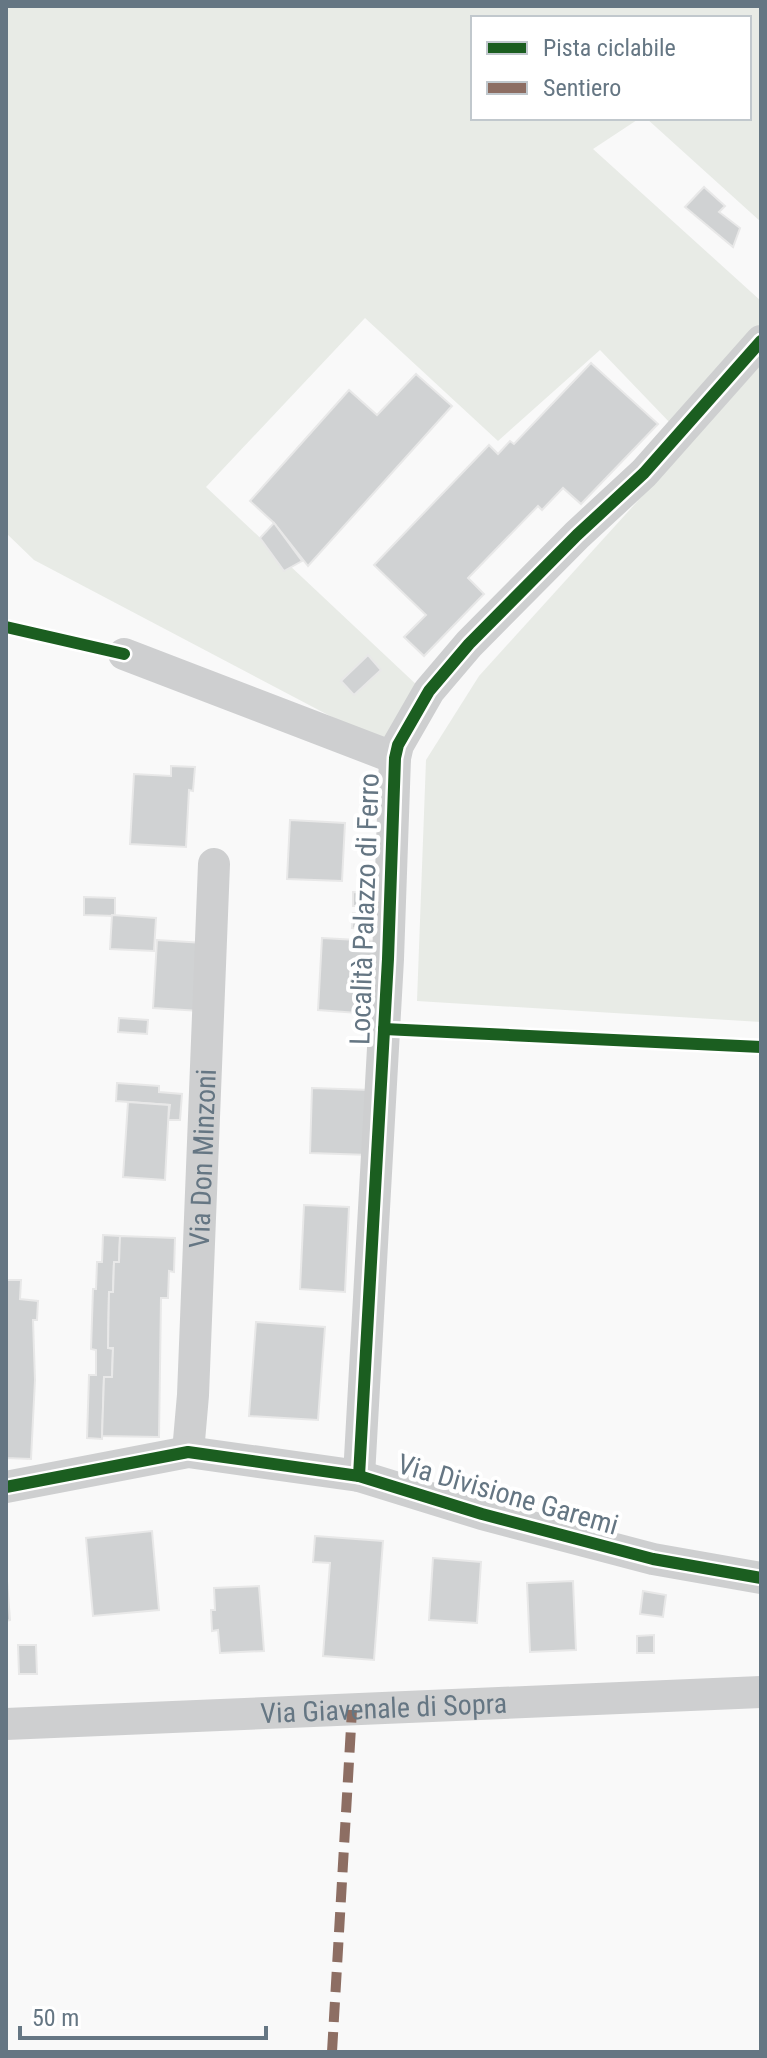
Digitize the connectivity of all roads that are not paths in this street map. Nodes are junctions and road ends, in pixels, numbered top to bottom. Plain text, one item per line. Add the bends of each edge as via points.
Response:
1 (761, 341) edge
2 (124, 654) dead end
3 (395, 758) junction
4 (214, 864) dead end
5 (188, 1452) junction
6 (359, 1476) junction
7 (6, 1487) edge
8 (761, 1578) edge
9 (761, 1692) edge
10 (6, 1724) edge

1 - 3 street, Località Palazzo di Ferro via 644,473 469,644 429,691
2 - 3 street, Località Palazzo di Ferro
3 - 6 street, Località Palazzo di Ferro
4 - 5 street, Via Don Minzoni
5 - 6 street, Via Divisione Garemi
5 - 7 street, Via Divisione Garemi
6 - 8 street, Via Divisione Garemi via 653,1559
9 - 10 street, Via Giavenale di Sopra

